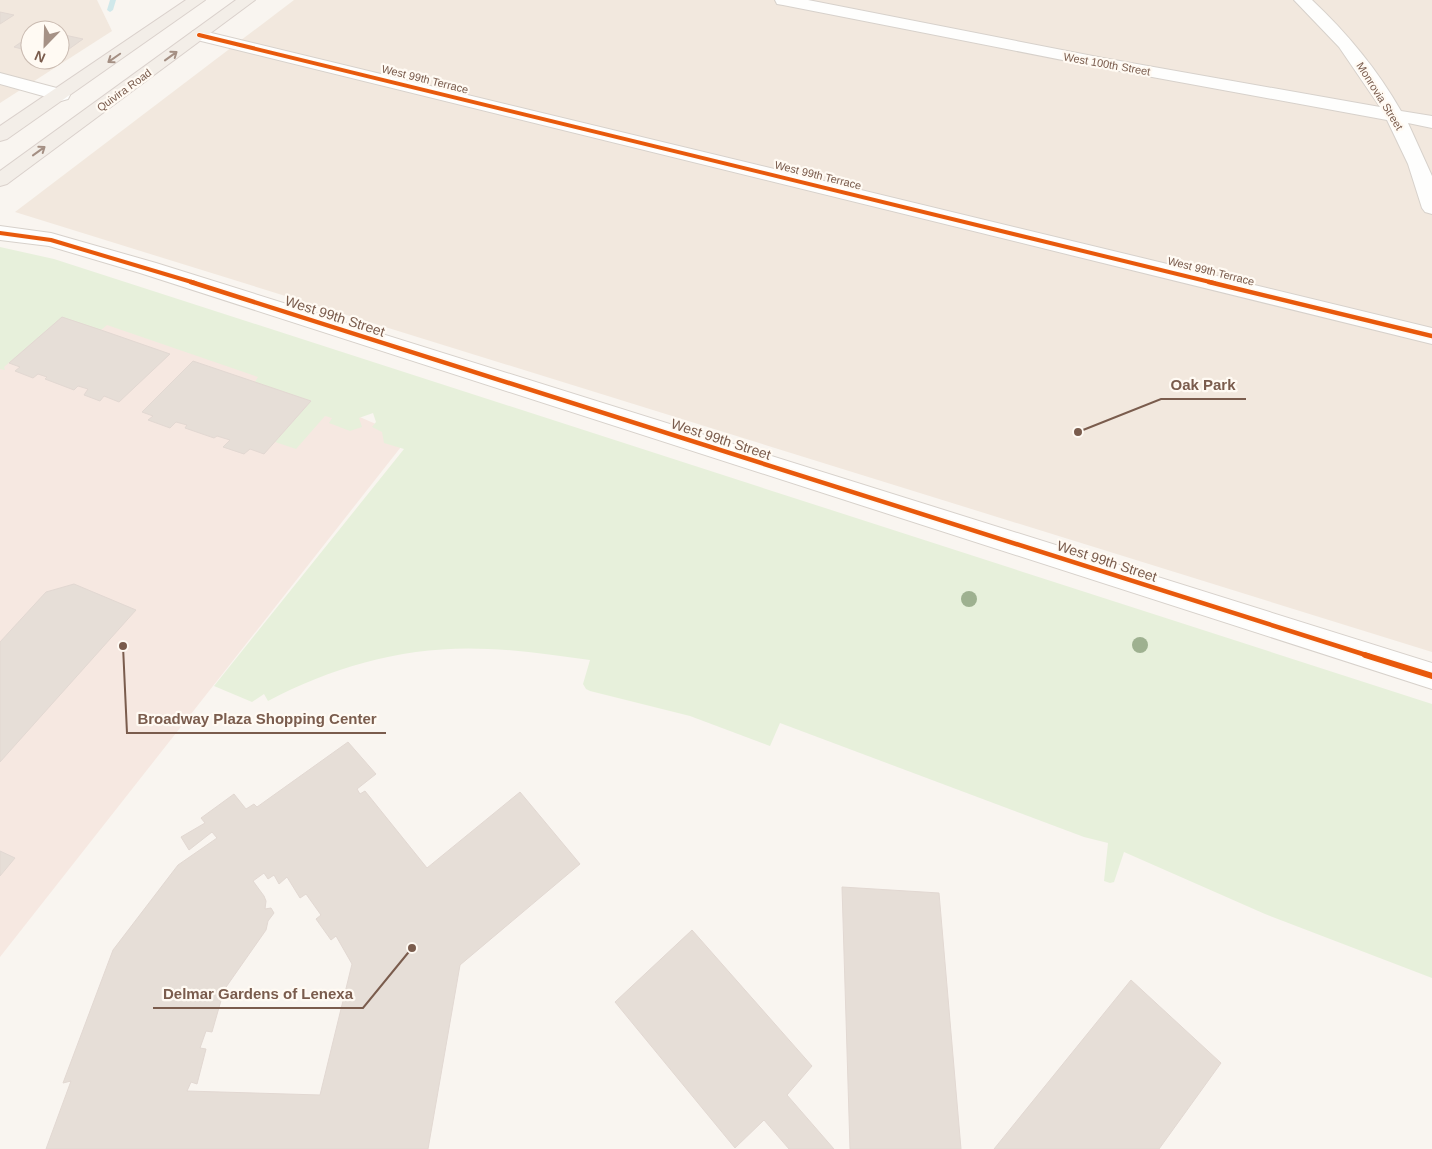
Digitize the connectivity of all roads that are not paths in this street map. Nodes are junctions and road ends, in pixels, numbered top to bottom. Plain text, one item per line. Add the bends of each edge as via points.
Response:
1 (197, 0) edge
2 (247, 0) edge
3 (783, 0) edge
4 (1302, 0) edge
5 (199, 35) junction
6 (0, 78) edge
7 (61, 94) junction
8 (1393, 114) junction
9 (1432, 122) edge
10 (0, 135) edge
11 (0, 180) edge
12 (1432, 208) edge
13 (0, 233) edge
14 (1432, 336) edge
15 (1432, 676) edge

1 -> 7 main road
2 - 5 main road, Quivira Road
3 - 8 street, West 100th Street via 1103,63
4 - 8 street, Monrovia Street via 1344,42
11 -> 5 main road, Quivira Road
5 - 14 street, West 99th Terrace
6 - 7 street
7 - 10 main road
8 - 9 street, West 100th Street
8 - 12 street, Monrovia Street via 1403,130
13 - 15 street, West 99th Street via 51,240 148,268

